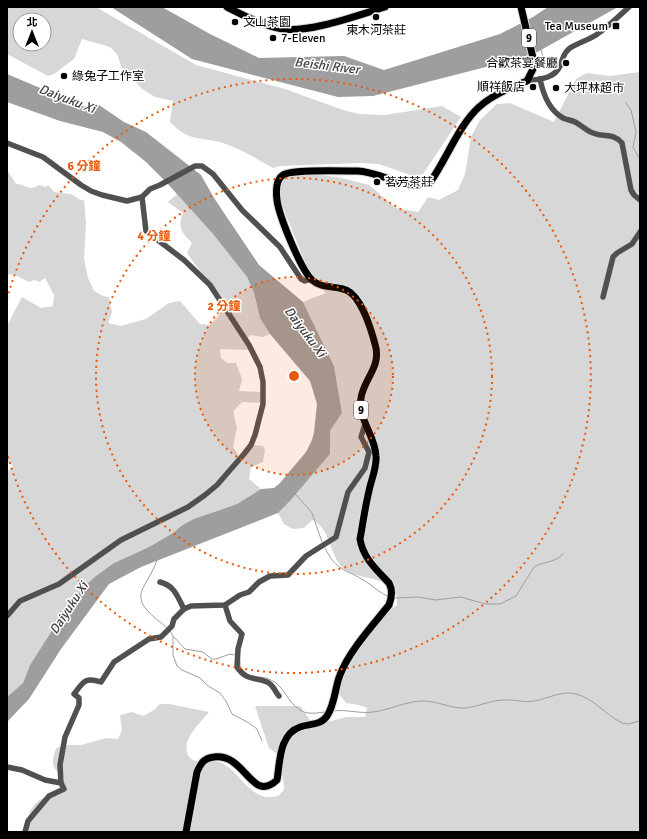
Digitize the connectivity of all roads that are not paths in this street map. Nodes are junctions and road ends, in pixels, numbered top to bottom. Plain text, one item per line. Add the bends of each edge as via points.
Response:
1 (227, 7) edge
2 (385, 7) edge
3 (521, 7) edge
4 (629, 7) edge
5 (540, 79) junction
6 (528, 81) junction
7 (7, 143) edge
8 (142, 197) junction
9 (640, 200) edge
10 (640, 232) edge
11 (311, 279) junction
12 (603, 297) dead end
13 (365, 424) junction
14 (160, 582) dead end
15 (225, 605) junction
16 (184, 609) junction
17 (7, 616) edge
18 (280, 696) dead end
19 (7, 767) edge
20 (61, 782) junction
21 (25, 832) edge
22 (186, 832) edge

1 - 2 main road via 260,24 299,30
3 - 6 main road, 9 via 533,58 533,69
4 - 5 street via 608,27 571,47 565,52 555,73
5 - 6 street
5 - 9 street via 544,96 562,117 576,122 594,134 611,136 622,143 631,190
6 - 11 main road via 489,99 479,107 467,120 438,172 424,185 407,184 368,171 295,172 283,175 276,188 277,200 296,254
7 - 8 street via 43,157 80,185 102,195 127,201
8 - 11 street via 150,189 195,166 202,166 213,174 242,210 280,247 301,279
8 - 17 street via 146,231 184,260 210,285 249,345 260,367 263,404 255,435 244,454 205,495 188,507 121,540 59,584 20,601
10 - 12 street via 632,244 614,257
11 - 13 main road, 9 via 322,286 350,291 360,303 368,323 377,356 361,397
13 - 15 street via 361,437 369,452 365,468 348,492 336,537 306,556 288,575 270,576 249,592
13 - 22 main road, 9 via 375,446 376,466 368,492 360,539 368,560 391,587 389,604 345,664 328,715 319,724 300,727 288,736 281,750 277,780 273,784 256,784 239,765 226,758 208,758 201,764 197,772
14 - 16 street via 175,590
15 - 16 street via 191,606
15 - 18 street via 230,621 242,634 237,667 243,675 267,682
16 - 20 street via 161,637 150,639 114,662 101,682 88,680 74,694 79,698 79,705 65,737 60,765
19 - 20 street via 22,770 45,780
20 - 21 street via 64,788 49,796 28,822

